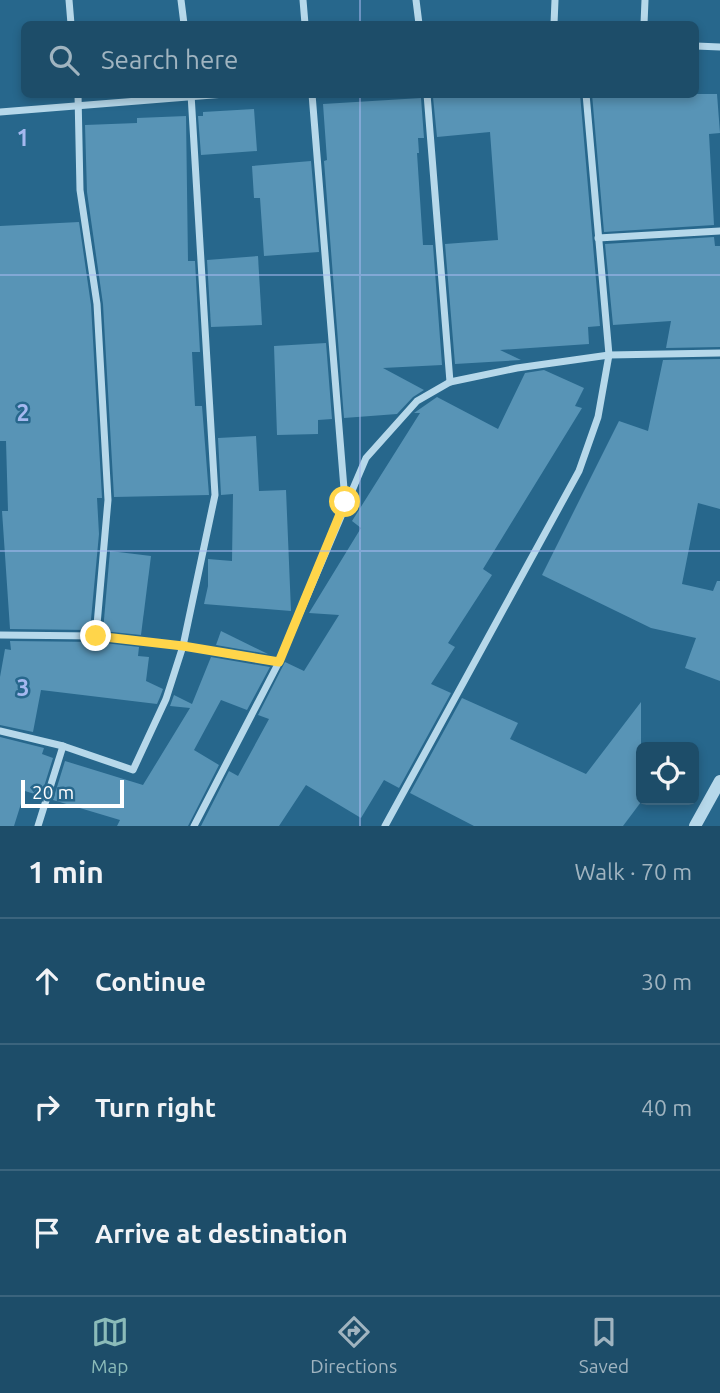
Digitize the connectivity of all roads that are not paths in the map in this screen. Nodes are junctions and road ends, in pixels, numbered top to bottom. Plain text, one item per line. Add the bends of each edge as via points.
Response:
1 (69, 0) edge
2 (181, 0) edge
3 (303, 0) edge
4 (416, 0) edge
5 (555, 0) edge
6 (645, 0) edge
7 (71, 21) edge
8 (184, 21) edge
9 (305, 21) edge
10 (419, 21) edge
11 (554, 21) edge
12 (644, 21) edge
13 (699, 46) edge
14 (720, 47) edge
15 (78, 98) edge
16 (172, 98) edge
17 (191, 98) edge
18 (312, 98) edge
19 (427, 98) edge
20 (586, 98) edge
21 (79, 108) junction
22 (0, 112) edge
23 (720, 231) edge
24 (598, 238) junction
25 (720, 353) edge
26 (609, 355) junction
27 (450, 382) junction
28 (345, 502) junction
29 (0, 635) edge
30 (96, 636) junction
31 (183, 646) junction
32 (279, 662) junction
33 (0, 731) edge
34 (63, 746) junction
35 (720, 781) edge
36 (38, 826) edge
37 (194, 826) edge
38 (385, 826) edge
39 (695, 826) edge

1 - 7 street
2 - 8 street
3 - 9 street
4 - 10 street
5 - 11 street
6 - 12 street
13 - 14 street
15 - 21 street
16 - 21 street
17 - 31 street via 215,495
18 - 28 street
19 - 27 street
20 - 24 street
21 - 22 street
21 - 30 street via 80,191 97,304 108,500
23 - 24 street
24 - 26 street
25 - 26 street
26 - 27 street
26 - 38 street via 598,417 579,471
27 - 28 street via 417,401 374,448
28 - 32 street
29 - 30 street
30 - 31 street
31 - 32 street
31 - 34 street via 166,699 133,770
32 - 37 street
33 - 34 street
34 - 36 street
35 - 39 street

